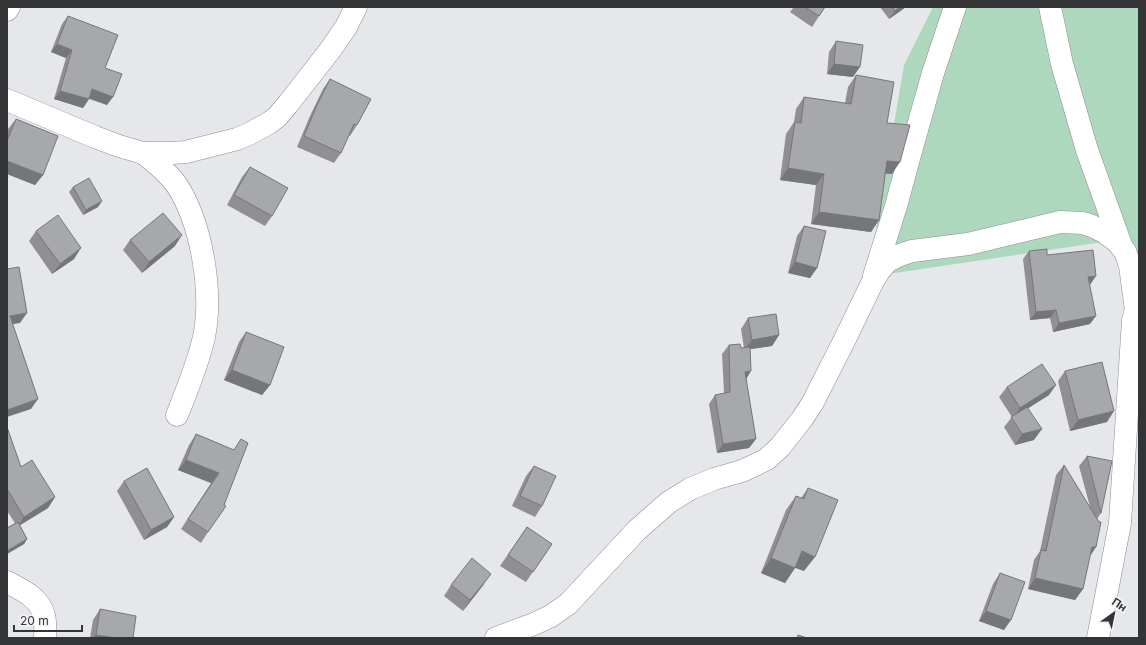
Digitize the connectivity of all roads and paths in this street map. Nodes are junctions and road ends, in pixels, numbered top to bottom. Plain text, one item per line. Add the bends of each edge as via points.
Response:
1 (9, 7) edge
2 (356, 7) edge
3 (955, 7) edge
4 (1050, 7) edge
5 (7, 10) edge
6 (7, 100) edge
7 (143, 153) junction
8 (1121, 246) junction
9 (873, 281) junction
10 (1138, 308) edge
11 (177, 415) dead end
12 (7, 582) edge
13 (45, 638) edge
14 (496, 638) edge
15 (1098, 638) edge

1 - 5 street
2 - 7 street via 346,28 314,72 277,117 269,123 238,138 186,152
3 - 9 street via 933,73
4 - 8 street via 1062,64 1087,150
6 - 7 street via 95,137
7 - 11 street via 170,177 182,194 196,231 205,272 208,309 204,336 197,363
8 - 9 street via 1092,226 1060,222 968,244 900,255 888,261
8 - 10 street via 1130,266
9 - 14 street via 812,404 780,447 767,459 755,465 702,484 669,502 638,530 568,604 551,616
10 - 15 street via 1133,320 1120,522
12 - 13 street via 34,598 41,608

